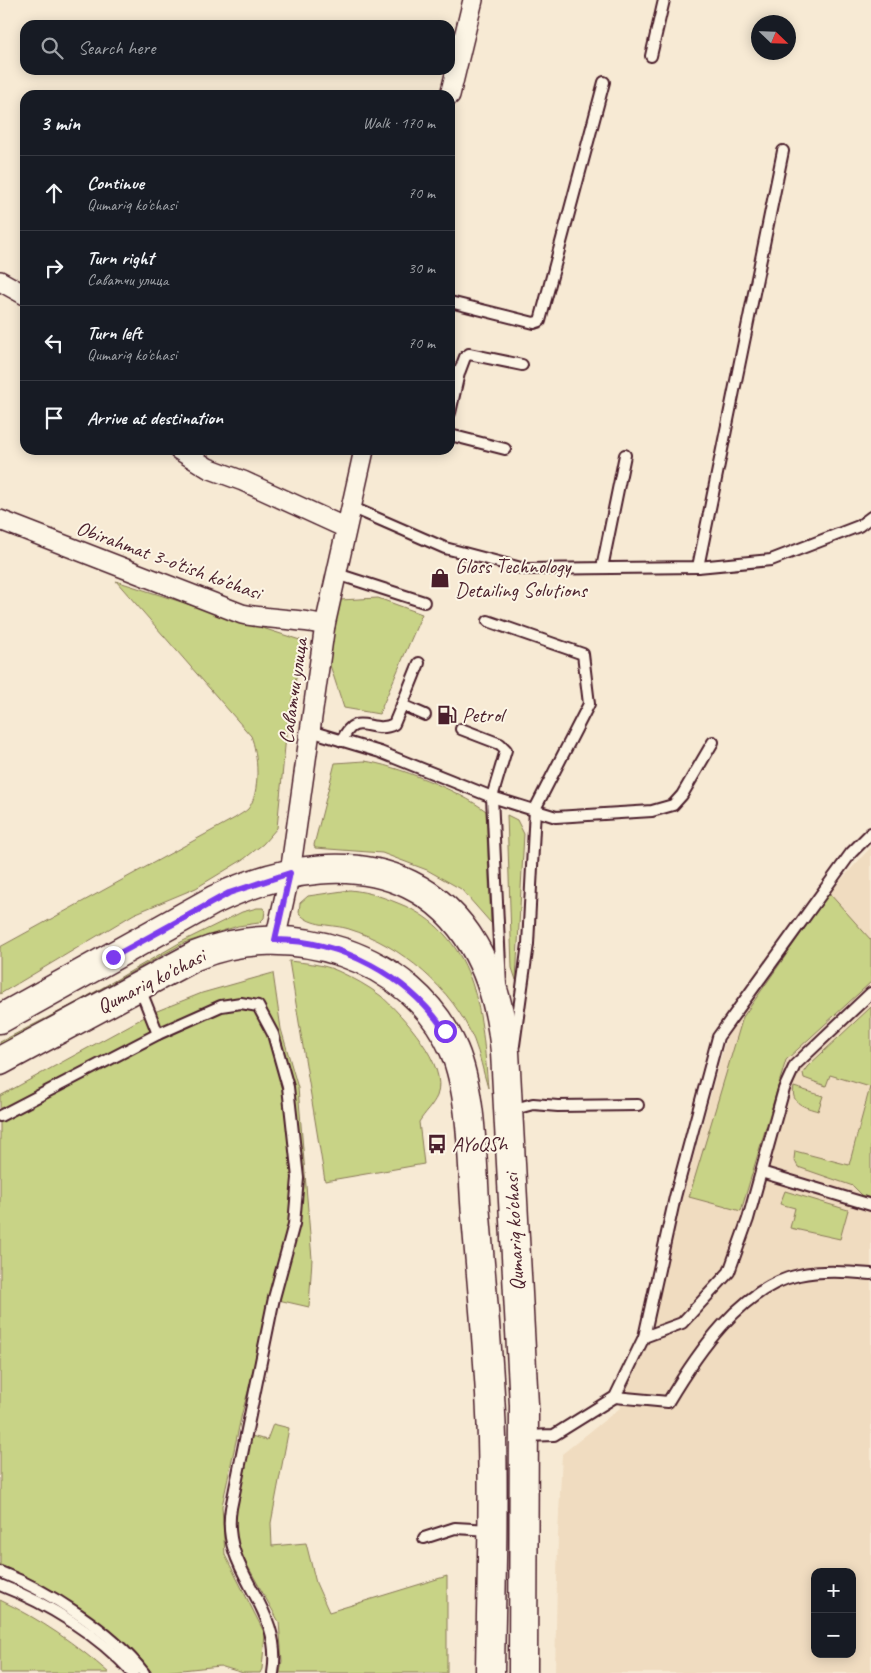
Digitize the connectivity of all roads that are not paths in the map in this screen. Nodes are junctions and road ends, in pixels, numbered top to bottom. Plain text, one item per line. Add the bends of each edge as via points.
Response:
1 (473, 0) edge
2 (664, 0) edge
3 (651, 56) dead end
4 (455, 74) edge
5 (455, 75) edge
6 (604, 82) dead end
7 (451, 90) edge
8 (783, 151) dead end
9 (0, 281) edge
10 (20, 292) edge
11 (455, 303) edge
12 (522, 365) dead end
13 (455, 372) edge
14 (455, 436) edge
15 (505, 449) dead end
16 (187, 455) edge
17 (363, 455) edge
18 (625, 455) dead end
19 (351, 508) junction
20 (871, 517) edge
21 (0, 520) edge
22 (346, 528) junction
23 (698, 567) junction
24 (602, 568) junction
25 (337, 574) junction
26 (424, 602) dead end
27 (488, 621) dead end
28 (325, 625) junction
29 (419, 663) dead end
30 (402, 705) junction
31 (425, 715) dead end
32 (461, 729) dead end
33 (310, 731) junction
34 (342, 741) junction
35 (713, 742) dead end
36 (492, 797) junction
37 (535, 809) junction
38 (871, 833) edge
39 (290, 873) junction
40 (275, 940) junction
41 (139, 986) junction
42 (871, 993) edge
43 (0, 1019) edge
44 (158, 1034) junction
45 (504, 1037) junction
46 (0, 1061) edge
47 (507, 1104) junction
48 (638, 1105) dead end
49 (0, 1116) edge
50 (761, 1172) junction
51 (871, 1204) edge
52 (871, 1274) edge
53 (644, 1337) junction
54 (614, 1397) junction
55 (524, 1436) junction
56 (492, 1530) junction
57 (424, 1538) dead end
58 (524, 1557) junction
59 (491, 1558) junction
60 (0, 1572) edge
61 (0, 1584) edge
62 (132, 1673) edge
63 (144, 1673) edge
64 (273, 1673) edge
65 (490, 1673) edge
66 (523, 1673) edge

1 - 4 street
2 - 3 lane
5 - 7 street
6 - 11 lane via 540,321 525,322
8 - 23 lane
9 - 10 street
12 - 13 lane via 469,354
14 - 15 lane
16 - 22 street via 208,468
17 - 19 street, Саватчи улица
18 - 24 lane
19 - 22 street, Саватчи улица
19 - 24 lane via 445,548 525,569
20 - 23 lane via 859,526 771,560
21 - 28 street, Obirahmat 3-o'tish ko'chasi via 242,614
22 - 25 street, Саватчи улица
23 - 24 lane
25 - 26 lane
25 - 28 street, Саватчи улица
27 - 37 lane via 583,654 589,704
28 - 33 street, Саватчи улица
29 - 30 lane
30 - 31 lane
30 - 34 lane via 394,724 384,727 352,724
32 - 36 lane via 500,744 506,750
33 - 34 lane
33 - 39 street, Саватчи улица
34 - 36 lane via 380,752
35 - 37 lane via 674,805 652,811 556,817
36 - 37 lane
36 - 45 lane
37 - 47 lane via 528,944
38 - 53 lane via 851,853 718,1036 675,1197
39 - 40 street, Саватчи улица
39 - 43 main road, Qumariq ko'chasi via 214,900
39 - 45 main road, Qumariq ko'chasi via 331,868 373,873 416,888 441,905 462,926 478,952 495,993
40 - 41 main road, Qumariq ko'chasi via 252,941 204,952
40 - 56 main road, Qumariq ko'chasi via 304,941 324,946 383,972 425,1005 445,1031 458,1060 470,1143 490,1405
41 - 44 lane
41 - 46 main road, Qumariq ko'chasi
42 - 50 lane via 795,1065 784,1089
44 - 49 lane
44 - 64 lane via 221,1006 242,1003 258,1006 273,1034 288,1087 298,1178 294,1224 274,1298 229,1530 232,1550 271,1625 276,1657
45 - 47 main road, Qumariq ko'chasi
47 - 48 lane
47 - 55 main road, Qumariq ko'chasi
50 - 51 lane
50 - 53 lane via 729,1272 682,1323
52 - 54 lane via 820,1272 797,1275 774,1284 754,1296 727,1322 703,1349 668,1402
53 - 54 lane
54 - 55 lane via 554,1435
55 - 58 main road, Qumariq ko'chasi
56 - 57 lane via 455,1528
56 - 59 main road, Qumariq ko'chasi
58 - 59 main road
58 - 66 main road, Qumariq ko'chasi
59 - 65 main road, Qumariq ko'chasi
60 - 63 lane via 34,1588 80,1617
61 - 62 lane via 76,1625 122,1661

